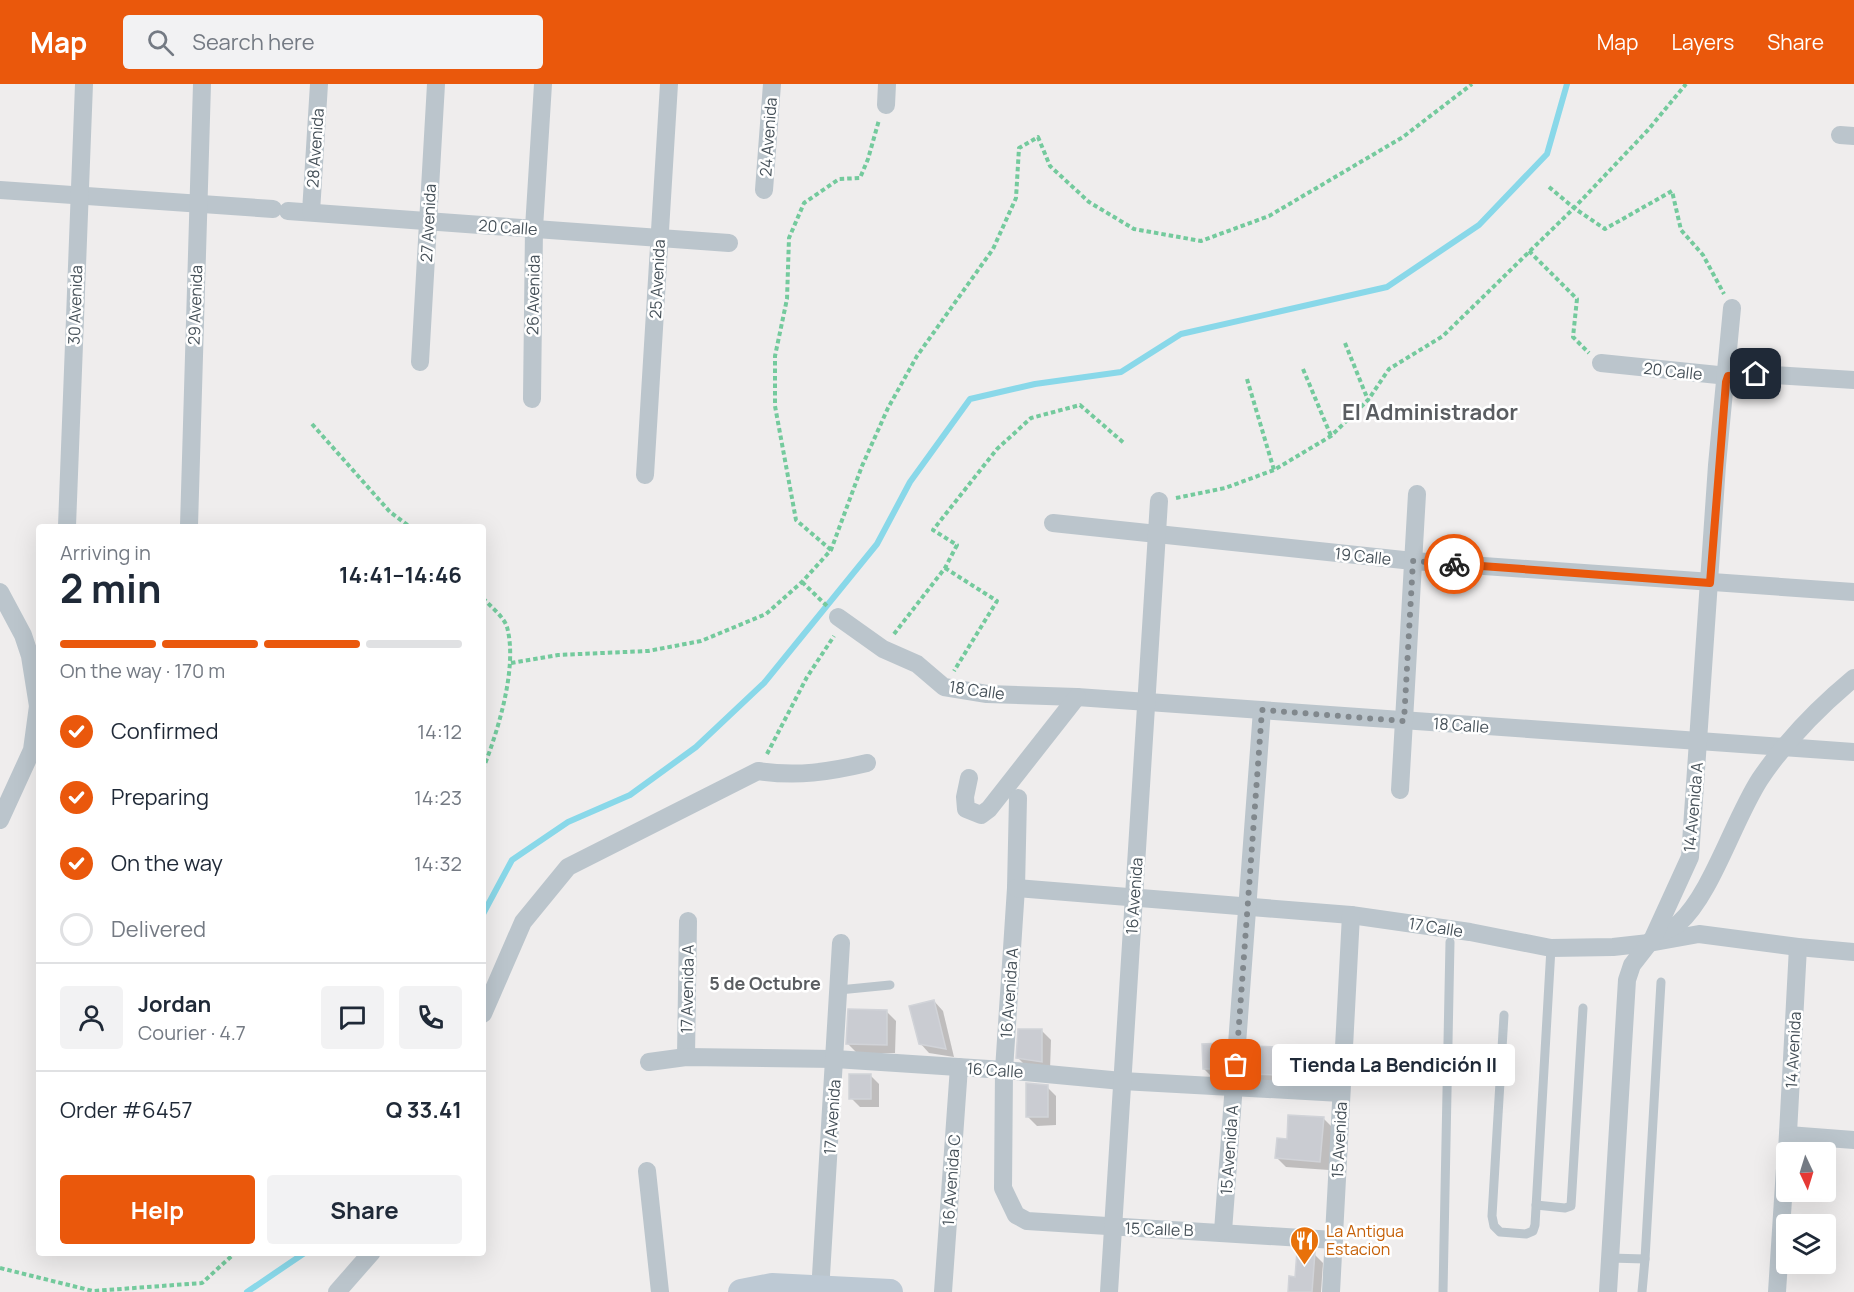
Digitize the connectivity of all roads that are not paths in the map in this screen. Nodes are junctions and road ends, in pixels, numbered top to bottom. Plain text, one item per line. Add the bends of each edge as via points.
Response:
1 (84, 84) edge
2 (202, 84) edge
3 (319, 84) edge
4 (436, 84) edge
5 (543, 84) edge
6 (669, 84) edge
7 (772, 84) edge
8 (887, 84) edge
9 (886, 105) road end
10 (0, 190) edge
11 (765, 190) dead end
12 (79, 195) junction
13 (198, 203) junction
14 (311, 212) junction
15 (428, 221) junction
16 (534, 228) junction
17 (660, 238) junction
18 (729, 243) dead end
19 (1732, 308) road end
20 (420, 362) dead end
21 (1601, 363) road end
22 (1728, 376) junction
23 (1854, 380) edge
24 (532, 399) dead end
25 (645, 475) dead end
26 (1417, 494) dead end
27 (1160, 501) road end
28 (1053, 523) dead end
29 (67, 524) edge
30 (189, 524) edge
31 (1157, 534) junction
32 (1413, 561) junction
33 (1710, 583) junction
34 (0, 592) edge
35 (1854, 592) edge
36 (841, 619) road end
37 (1854, 678) edge
38 (36, 694) edge
39 (1077, 697) junction
40 (1147, 702) junction
41 (1262, 710) junction
42 (36, 721) edge
43 (1404, 721) junction
44 (1699, 741) junction
45 (1784, 747) junction
46 (1854, 752) edge
47 (867, 763) dead end
48 (969, 778) dead end
49 (1400, 790) dead end
50 (1018, 798) dead end
51 (0, 820) edge
52 (1016, 888) junction
53 (1134, 899) junction
54 (1247, 908) junction
55 (1351, 915) junction
56 (688, 921) dead end
57 (1651, 940) junction
58 (1450, 942) dead end
59 (841, 943) dead end
60 (1798, 947) junction
61 (1551, 948) junction
62 (1854, 952) edge
63 (1661, 982) dead end
64 (890, 985) dead end
65 (839, 990) junction
66 (486, 1007) edge
67 (1583, 1008) dead end
68 (1504, 1015) dead end
69 (686, 1057) junction
70 (836, 1059) junction
71 (649, 1062) dead end
72 (959, 1067) junction
73 (1004, 1070) junction
74 (1122, 1081) junction
75 (1234, 1087) junction
76 (1341, 1093) junction
77 (1854, 1140) edge
78 (1787, 1142) edge
79 (1832, 1142) edge
80 (647, 1171) dead end
81 (1003, 1188) joint
82 (1784, 1202) edge
83 (1536, 1204) junction
84 (1113, 1227) junction
85 (1223, 1231) junction
86 (1334, 1240) junction
87 (368, 1256) edge
88 (1610, 1258) junction
89 (1645, 1259) junction
90 (821, 1289) edge
91 (1442, 1290) edge
92 (337, 1292) edge
93 (660, 1292) edge
94 (741, 1292) edge
95 (890, 1292) edge
96 (943, 1292) edge
97 (1109, 1292) edge
98 (1331, 1292) edge
99 (1608, 1292) edge
100 (1642, 1292) edge
101 (1778, 1292) edge

1 - 12 street, 30 Avenida
2 - 13 street, 29 Avenida
3 - 14 street, 28 Avenida
4 - 15 street, 27 Avenida
5 - 16 street, 26 Avenida
6 - 17 street, 25 Avenida
7 - 11 street, 24 Avenida
8 - 9 street
10 - 12 street, 20 Calle
12 - 13 street, 20 Calle
12 - 29 street, 30 Avenida
13 - 14 street, 20 Calle
13 - 30 street, 29 Avenida
14 - 15 street, 20 Calle
15 - 16 street, 20 Calle
15 - 20 street, 27 Avenida
16 - 17 street, 20 Calle
16 - 24 street, 26 Avenida
17 - 18 street, 20 Calle
17 - 25 street, 25 Avenida
19 - 22 street, 14 Avenida A
21 - 22 street, 20 Calle
22 - 23 street, 20 Calle
22 - 33 street, 14 Avenida A via 1717,465
26 - 32 street
27 - 31 street, 16 Avenida
28 - 31 street, 19 Calle
31 - 32 street, 19 Calle
31 - 40 street, 16 Avenida
32 - 33 street, 19 Calle
32 - 43 street
33 - 35 street, 19 Calle
33 - 44 street, 14 Avenida A
34 - 38 street via 23,635
36 - 39 street, 18 Calle via 883,649 917,664 944,687 987,694
37 - 45 street
39 - 40 street, 18 Calle
39 - 48 street via 981,815 966,809
40 - 41 street, 18 Calle
40 - 53 street, 16 Avenida
41 - 43 street, 18 Calle
41 - 54 street, 15 Avenida A
42 - 51 street via 32,750
43 - 44 street, 18 Calle
43 - 49 street
44 - 45 street, 18 Calle
44 - 57 street, 14 Avenida A via 1690,857
45 - 46 street, 18 Calle
45 - 57 street via 1738,815 1695,904 1678,924
47 - 66 street via 828,772 788,775 758,771 568,867 524,922
50 - 52 street, 16 Avenida A
52 - 53 street, 17 Calle
52 - 73 street, 16 Avenida A
53 - 54 street, 17 Calle
53 - 74 street, 16 Avenida
54 - 55 street, 17 Calle
54 - 75 street, 15 Avenida A
55 - 61 street, 17 Calle
55 - 76 street, 15 Avenida
56 - 69 street, 17 Avenida A
57 - 60 street, 17 Calle via 1699,934
57 - 61 street, 17 Calle
57 - 88 street, 14 Avenida A via 1632,965 1627,980
58 - 91 lane
59 - 65 street, 17 Avenida
60 - 62 street, 17 Calle
60 - 78 street, 14 Avenida
61 - 83 lane
63 - 89 lane
64 - 65 lane
65 - 70 street, 17 Avenida
67 - 83 lane via 1571,1206
68 - 83 lane via 1494,1227 1500,1232 1533,1231
69 - 70 street, 16 Calle
69 - 71 street, 16 Calle
70 - 72 street, 16 Calle
70 - 90 street, 17 Avenida
72 - 73 street, 16 Calle
72 - 96 street, 16 Avenida C
73 - 74 street, 16 Calle
73 - 81 street, 16 Avenida A
74 - 75 street, 16 Calle
74 - 84 street, 16 Avenida
75 - 76 street, 16 Calle
75 - 85 street, 15 Avenida A
76 - 86 street, 15 Avenida
77 - 79 street
80 - 93 street
81 - 84 street, 15 Calle B via 1016,1215 1027,1221
82 - 101 street, 14 Avenida
84 - 85 street, 15 Calle B
84 - 97 street, 16 Avenida
85 - 86 street, 15 Calle B
86 - 98 street, 15 Avenida
87 - 92 street
88 - 89 lane
88 - 99 street, 14 Avenida A
89 - 100 lane
90 - 94 street via 772,1286
90 - 95 street

